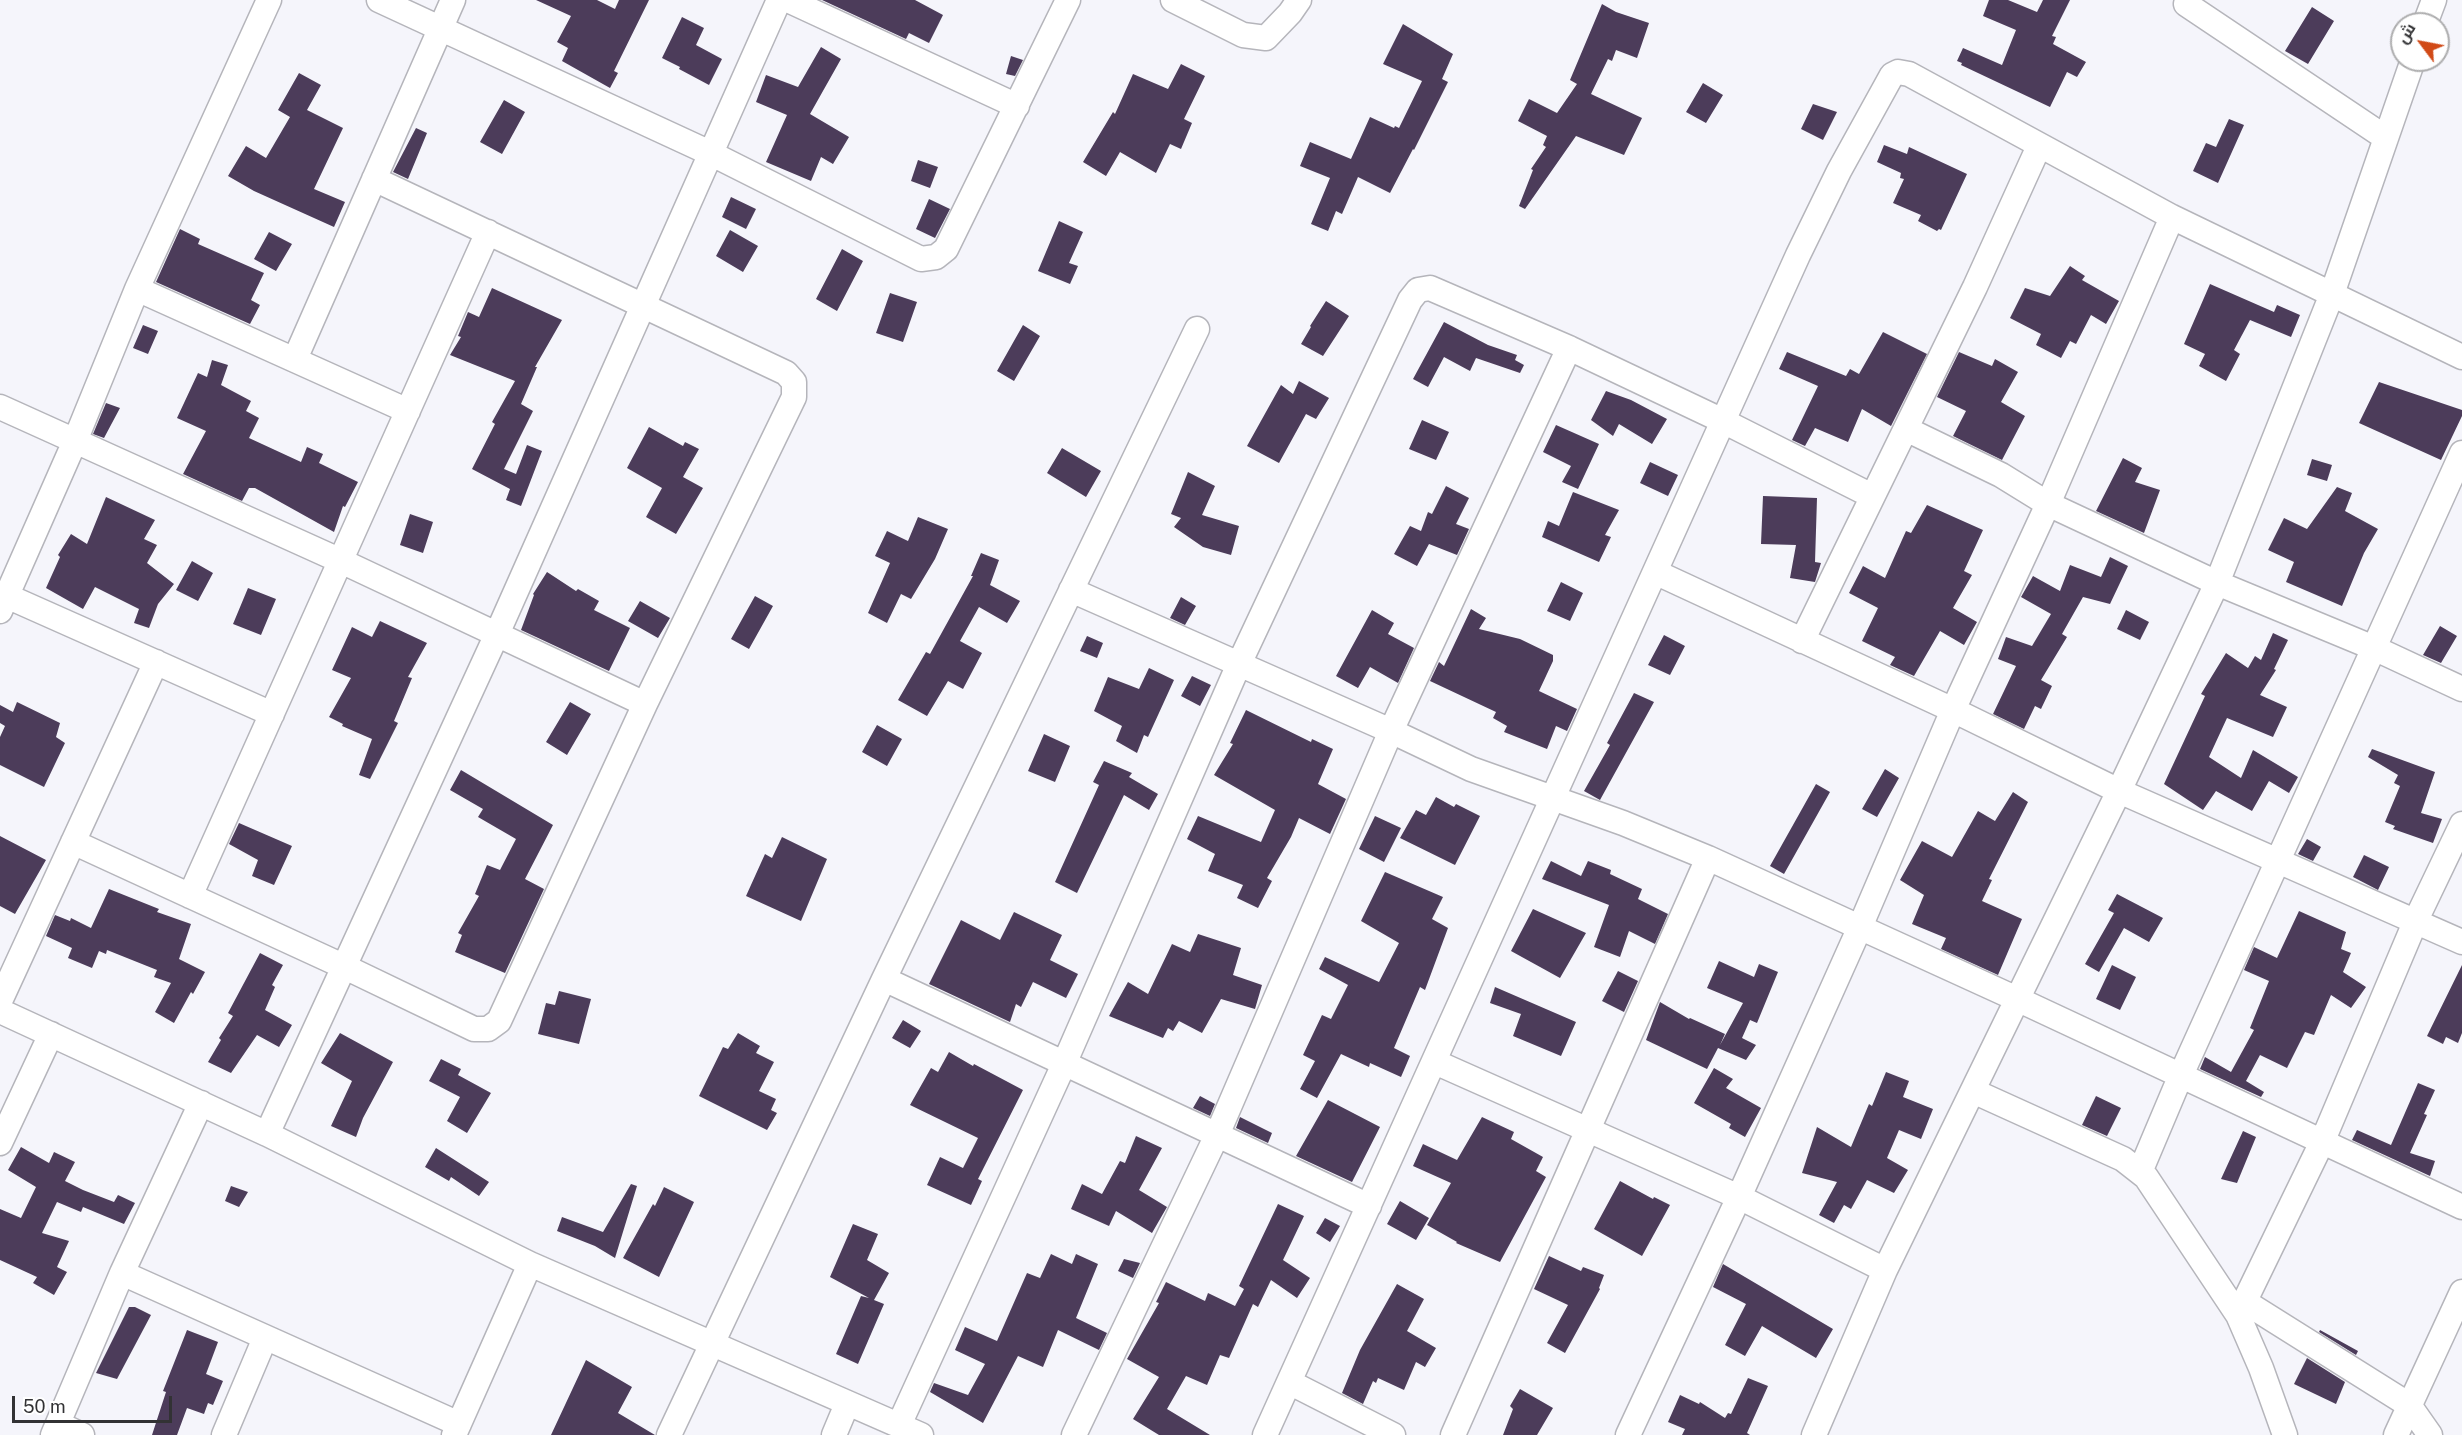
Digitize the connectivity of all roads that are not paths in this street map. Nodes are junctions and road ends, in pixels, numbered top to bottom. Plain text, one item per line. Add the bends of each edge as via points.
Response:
1 (268, 0) edge
2 (380, 0) edge
3 (453, 0) edge
4 (779, 0) edge
5 (788, 0) edge
6 (1068, 0) edge
7 (1173, 0) edge
8 (1299, 0) edge
9 (2183, 1) edge
10 (439, 28) junction
11 (2409, 72) edge
12 (1017, 106) junction
13 (2386, 138) junction
14 (2038, 146) junction
15 (711, 153) junction
16 (374, 179) junction
17 (2172, 217) junction
18 (488, 232) junction
19 (137, 289) junction
20 (2332, 294) junction
21 (644, 306) junction
22 (1197, 329) dead end
23 (1569, 348) junction
24 (2462, 357) edge
25 (295, 359) junction
26 (0, 407) edge
27 (408, 411) junction
28 (1723, 421) junction
29 (1906, 429) junction
30 (75, 441) junction
31 (2462, 453) edge
32 (1872, 496) junction
33 (2048, 504) junction
34 (341, 561) junction
35 (1655, 572) junction
36 (2217, 583) junction
37 (1071, 590) junction
38 (2, 600) edge
39 (497, 634) junction
40 (1802, 641) junction
41 (2374, 648) junction
42 (156, 662) junction
43 (1239, 664) junction
44 (2462, 689) edge
45 (645, 704) junction
46 (1953, 710) junction
47 (272, 714) junction
48 (1392, 731) junction
49 (2119, 791) junction
50 (1552, 799) junction
51 (2462, 824) edge
52 (73, 842) junction
53 (1708, 858) junction
54 (2277, 861) junction
55 (190, 896) junction
56 (2416, 920) junction
57 (1860, 927) junction
58 (2462, 942) edge
59 (345, 967) junction
60 (884, 979) junction
61 (2017, 999) junction
62 (0, 1000) edge
63 (0, 1011) edge
64 (51, 1034) junction
65 (1435, 1062) junction
66 (1064, 1064) junction
67 (2181, 1075) junction
68 (1973, 1091) junction
69 (201, 1103) junction
70 (1588, 1132) junction
71 (267, 1134) junction
72 (1217, 1135) junction
73 (2323, 1140) junction
74 (0, 1143) edge
75 (2140, 1172) junction
76 (1739, 1197) junction
77 (1369, 1206) junction
78 (2462, 1207) edge
79 (530, 1264) junction
80 (1885, 1270) junction
81 (122, 1273) junction
82 (2462, 1292) edge
83 (2242, 1308) junction
84 (265, 1338) junction
85 (713, 1345) junction
86 (1289, 1382) junction
87 (847, 1404) junction
88 (2409, 1405) junction
89 (899, 1425) junction
90 (56, 1429) edge
91 (456, 1430) edge
92 (82, 1435) edge
93 (224, 1435) edge
94 (669, 1435) edge
95 (834, 1435) edge
96 (921, 1435) edge
97 (1074, 1435) edge
98 (1265, 1435) edge
99 (1393, 1435) edge
100 (1453, 1435) edge
101 (1628, 1435) edge
102 (1814, 1435) edge
103 (2285, 1435) edge
104 (2396, 1435) edge
105 (2430, 1435) edge

1 - 19 street
2 - 10 street
3 - 10 street
4 - 15 street
5 - 12 street
6 - 12 street
7 - 8 street via 1243,35 1266,38
9 - 13 street
10 - 15 street
10 - 16 street
11 - 13 street
12 - 15 street via 946,249 936,257 921,259
13 - 20 street
14 - 17 street
14 - 28 street via 1909,74 1895,73 1811,226
14 - 29 street
15 - 21 street
16 - 18 street
16 - 25 street
17 - 20 street
17 - 33 street
18 - 21 street
18 - 27 street
19 - 25 street
19 - 30 street
20 - 24 street
20 - 36 street
21 - 39 street
21 - 45 street via 786,373 794,382 794,397
22 - 37 street
23 - 28 street
23 - 43 street via 1430,288 1418,290
23 - 48 street
25 - 27 street
26 - 30 street
27 - 34 street
28 - 32 street
28 - 35 street
29 - 32 street
29 - 33 street
30 - 34 street
30 - 38 street
31 - 41 street
32 - 40 street
33 - 36 street
33 - 46 street
34 - 39 street
34 - 47 street
35 - 40 street
35 - 50 street
36 - 41 street
36 - 49 street
37 - 43 street
37 - 60 street
38 - 42 street
39 - 45 street
39 - 59 street
40 - 46 street
41 - 44 street
41 - 54 street
42 - 47 street
42 - 52 street
43 - 48 street
43 - 66 street
45 - 59 street via 499,1021 488,1029 474,1029
46 - 49 street
46 - 57 street
47 - 55 street
48 - 50 street via 1471,769
48 - 72 street
49 - 54 street
49 - 61 street
50 - 53 street
50 - 65 street
51 - 56 street
52 - 55 street
52 - 62 street
53 - 57 street
53 - 70 street
54 - 56 street
54 - 67 street
55 - 59 street
56 - 58 street
56 - 73 street
57 - 61 street
57 - 76 street
59 - 71 street
60 - 66 street
60 - 85 street
61 - 67 street
61 - 68 street
63 - 64 street
64 - 69 street
64 - 74 street
65 - 70 street
65 - 77 street
66 - 72 street
66 - 89 street
67 - 73 street
67 - 75 street
68 - 75 street via 2123,1159
68 - 80 street
69 - 71 street
69 - 81 street
70 - 76 street
70 - 100 street
71 - 79 street
72 - 77 street
72 - 97 street
73 - 78 street
73 - 83 street
75 - 83 street
76 - 80 street
76 - 101 street
77 - 86 street
79 - 85 street
79 - 91 street
80 - 102 street
81 - 84 street
81 - 90 street
82 - 88 street
83 - 88 street
83 - 103 street
84 - 91 street
84 - 93 street
85 - 87 street
85 - 94 street
86 - 98 street
86 - 99 street
87 - 89 street
87 - 95 street
88 - 104 street
88 - 105 street
89 - 96 street
90 - 92 street

